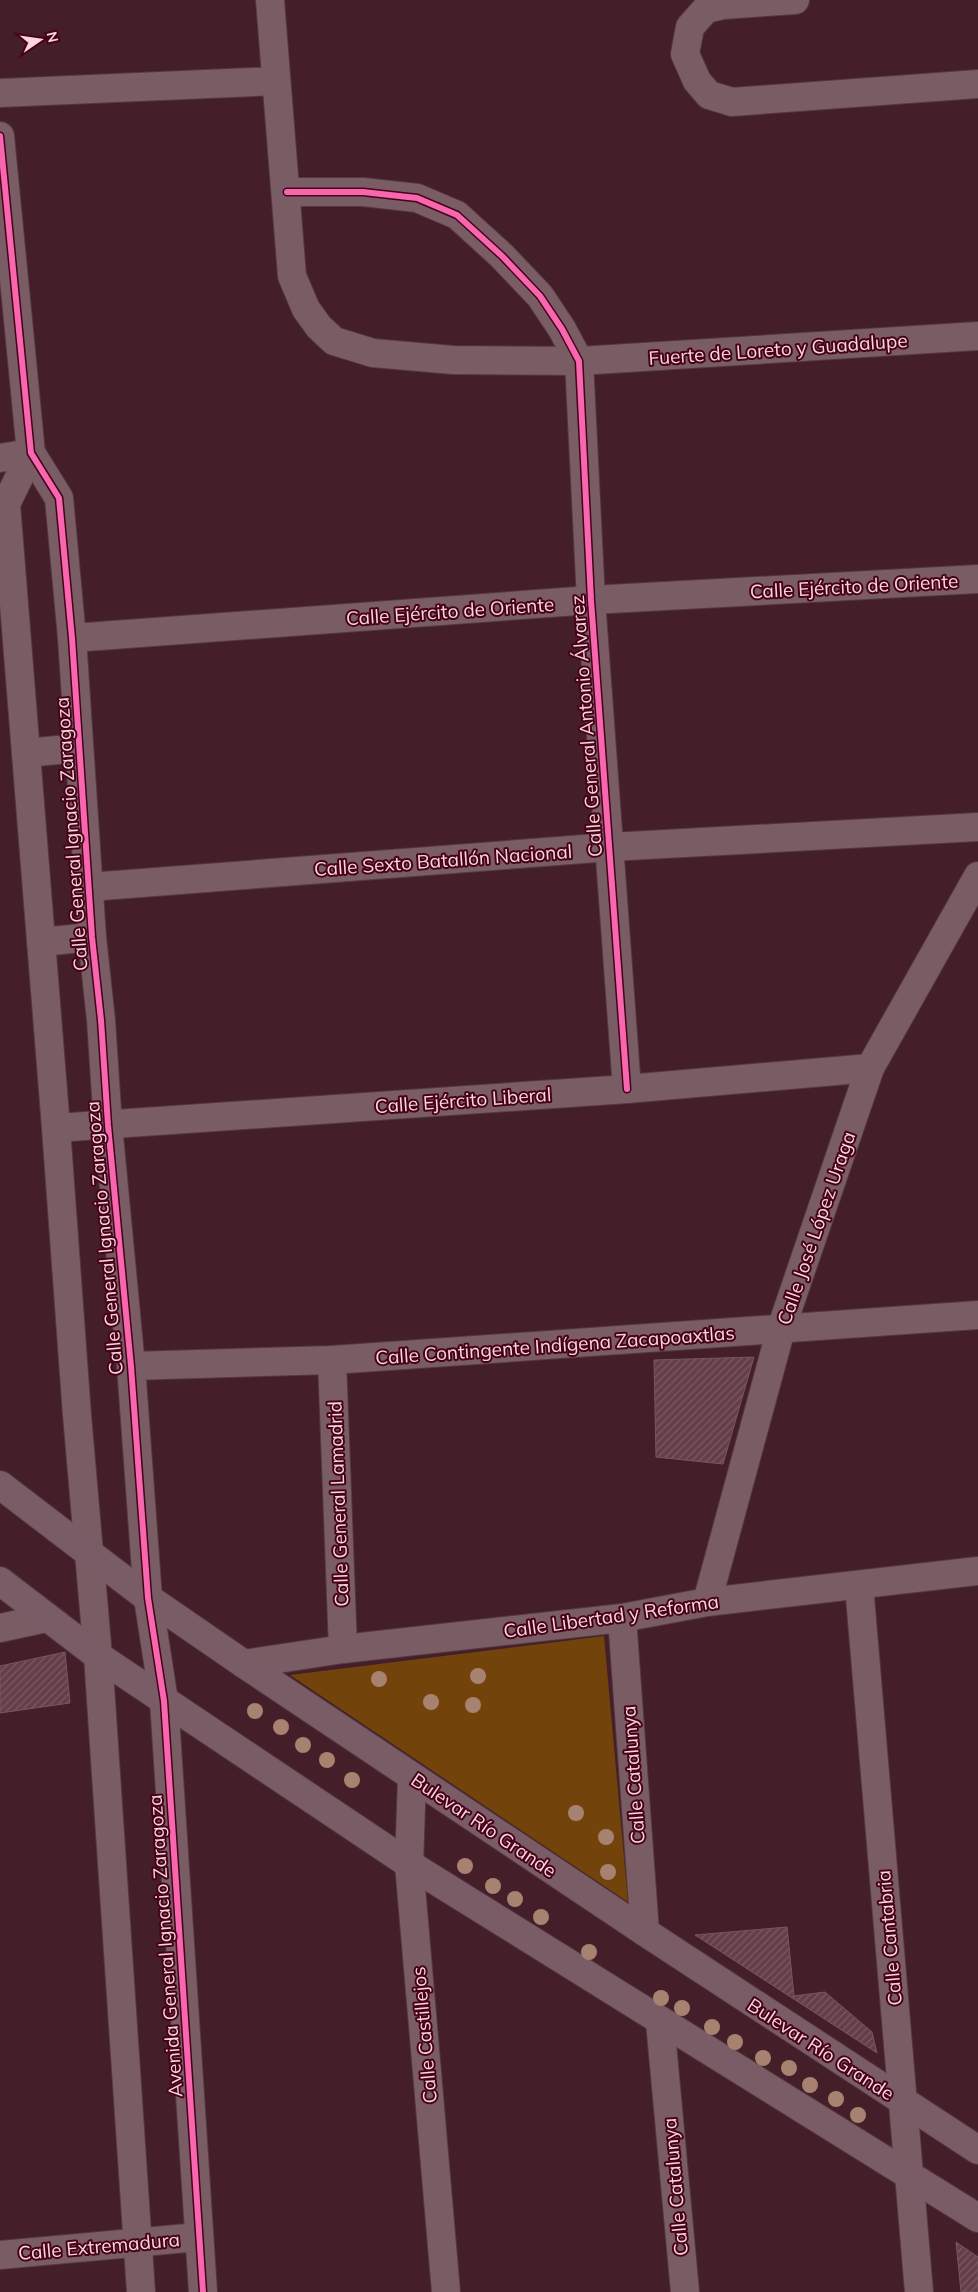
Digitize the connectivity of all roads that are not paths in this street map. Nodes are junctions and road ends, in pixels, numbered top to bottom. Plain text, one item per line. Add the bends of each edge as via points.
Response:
1 (270, 0) edge
2 (795, 0) edge
3 (276, 81) junction
4 (978, 84) edge
5 (0, 93) edge
6 (0, 136) edge
7 (287, 192) junction
8 (978, 336) edge
9 (579, 361) junction
10 (31, 453) junction
11 (0, 458) edge
12 (978, 579) edge
13 (591, 600) junction
14 (72, 638) junction
15 (80, 748) junction
16 (26, 753) junction
17 (978, 827) edge
18 (610, 847) junction
19 (978, 876) edge
20 (89, 887) junction
21 (92, 937) junction
22 (41, 942) junction
23 (870, 1068) junction
24 (627, 1089) junction
25 (108, 1125) junction
26 (56, 1128) junction
27 (978, 1315) edge
28 (781, 1329) junction
29 (332, 1360) junction
30 (131, 1366) junction
31 (0, 1485) edge
32 (89, 1555) junction
33 (978, 1571) edge
34 (0, 1581) edge
35 (859, 1585) junction
36 (148, 1598) junction
37 (707, 1602) junction
38 (46, 1618) junction
39 (622, 1618) junction
40 (0, 1628) edge
41 (344, 1649) junction
42 (98, 1656) junction
43 (244, 1664) junction
44 (164, 1701) junction
45 (412, 1778) junction
46 (409, 1864) junction
47 (645, 1932) junction
48 (660, 2022) junction
49 (902, 2102) junction
50 (978, 2150) edge
51 (910, 2175) junction
52 (978, 2218) edge
53 (198, 2237) junction
54 (137, 2242) junction
55 (0, 2255) edge
56 (141, 2292) edge
57 (203, 2292) edge
58 (446, 2292) edge
59 (684, 2292) edge
60 (919, 2292) edge

1 - 3 street, Fuerte de Loreto y Guadalupe
2 - 4 street via 706,9 690,28 685,54 697,81 709,95 732,102
3 - 5 street
3 - 7 street, Fuerte de Loreto y Guadalupe
6 - 10 street, Calle General Ignacio Zaragoza
7 - 9 street via 363,192 417,198 458,215 540,296
7 - 9 street, Fuerte de Loreto y Guadalupe via 292,276 306,310 334,341 373,354 453,360
8 - 9 street, Fuerte de Loreto y Guadalupe
9 - 13 street, Calle General Antonio Álvarez
10 - 11 street
10 - 14 street, Calle General Ignacio Zaragoza via 59,498
10 - 16 street, Calle General Ignacio Zaragoza via 6,504
12 - 13 street, Calle Ejército de Oriente
13 - 14 street, Calle Ejército de Oriente
13 - 18 street, Calle General Antonio Álvarez
14 - 15 street, Calle General Ignacio Zaragoza
15 - 16 street
15 - 20 street, Calle General Ignacio Zaragoza
16 - 22 street, Calle General Ignacio Zaragoza
17 - 18 street, Calle Sexto Batallón Nacional
18 - 20 street, Calle Sexto Batallón Nacional
18 - 24 street, Calle General Antonio Álvarez
19 - 23 street, Calle José López Uraga
20 - 21 street, Calle General Ignacio Zaragoza
21 - 22 street
21 - 25 street, Calle General Ignacio Zaragoza
22 - 26 street, Calle General Ignacio Zaragoza
23 - 24 street, Calle Ejército Liberal
23 - 28 street, Calle José López Uraga
24 - 25 street, Calle Ejército Liberal
25 - 26 street, Calle Ejército Liberal
25 - 30 street, Calle General Ignacio Zaragoza
26 - 32 street, Calle General Ignacio Zaragoza
27 - 28 street, Calle Contingente Indígena Zacapoaxtlas
28 - 29 street, Calle Contingente Indígena Zacapoaxtlas
28 - 37 street, Calle José López Uraga
29 - 30 street, Calle Contingente Indígena Zacapoaxtlas
29 - 41 street, Calle General Lamadrid
30 - 36 street, Calle General Ignacio Zaragoza
31 - 32 main road, Bulevar Río Grande
32 - 36 main road, Bulevar Río Grande
32 - 42 street
33 - 35 street, Calle Libertad y Reforma
34 - 38 main road
35 - 37 street, Calle Libertad y Reforma
35 - 49 street, Calle Cantabria
36 - 43 main road, Bulevar Río Grande
36 - 44 street, Avenida General Ignacio Zaragoza
37 - 39 street, Calle Libertad y Reforma
38 - 40 street
38 - 42 main road
39 - 41 street, Calle Libertad y Reforma
39 - 47 street, Calle Catalunya
41 - 43 street, Calle Libertad y Reforma
42 - 44 main road
42 - 54 street
43 - 45 main road, Bulevar Río Grande
44 - 46 main road
44 - 53 street, Avenida General Ignacio Zaragoza
45 - 46 street, Calle Castillejos
45 - 47 main road, Bulevar Río Grande
46 - 48 main road
46 - 58 street, Calle Castillejos
47 - 49 main road, Bulevar Río Grande
48 - 51 main road
48 - 59 street, Calle Catalunya
49 - 50 main road, Bulevar Río Grande
49 - 51 street, Calle Cantabria
51 - 52 main road
51 - 60 street, Calle Cantabria
53 - 54 street, Calle Extremadura
53 - 57 street, Avenida General Ignacio Zaragoza
54 - 55 street, Calle Extremadura
54 - 56 street

